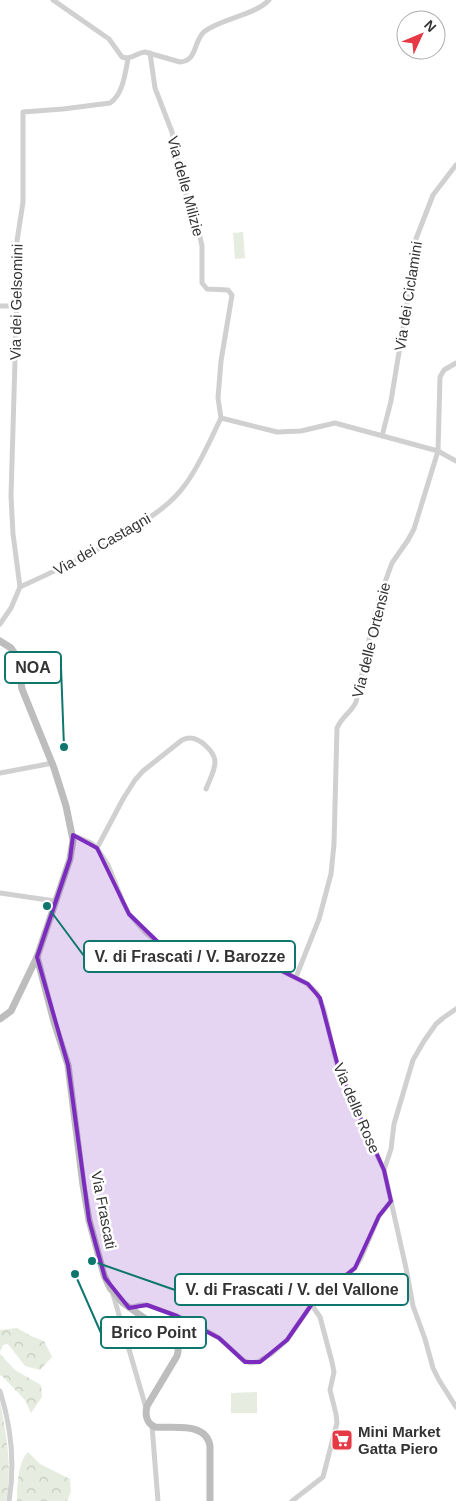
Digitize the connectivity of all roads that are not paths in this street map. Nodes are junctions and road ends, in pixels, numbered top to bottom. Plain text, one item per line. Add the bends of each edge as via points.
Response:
1 (52, 0) edge
2 (269, 0) edge
3 (150, 53) junction
4 (128, 58) junction
5 (456, 164) edge
6 (0, 306) edge
7 (17, 306) junction
8 (456, 363) edge
9 (221, 418) junction
10 (382, 436) junction
11 (438, 452) junction
12 (456, 461) edge
13 (20, 588) junction
14 (0, 624) edge
15 (2, 643) edge
16 (52, 763) junction
17 (0, 773) edge
18 (206, 789) dead end
19 (73, 835) junction
20 (97, 848) junction
21 (0, 893) edge
22 (55, 901) junction
23 (37, 958) junction
24 (296, 978) junction
25 (456, 1010) edge
26 (0, 1019) edge
27 (384, 1170) junction
28 (391, 1201) junction
29 (113, 1292) junction
30 (311, 1304) junction
31 (129, 1308) junction
32 (0, 1392) edge
33 (456, 1407) edge
34 (146, 1408) junction
35 (152, 1426) junction
36 (9, 1501) edge
37 (158, 1501) edge
38 (210, 1501) edge
39 (292, 1501) edge

1 - 4 street via 110,39 120,55
2 - 3 street via 204,31 188,61 176,62
3 - 4 street via 142,52
3 - 9 street, Via delle Milizie via 156,91 172,132 181,180 200,235 202,283 207,289 228,290 232,295 221,361 218,402
4 - 7 street, Via dei Gelsomini via 124,81 111,103 23,112 23,199 18,236
5 - 10 street, Via dei Ciclamini via 433,195 414,244 392,401
6 - 7 street
7 - 13 street, Via dei Gelsomini via 11,496
8 - 11 street, Via delle Ortensie via 444,370 440,377
9 - 10 street via 277,432 301,431 335,423
9 - 13 street, Via dei Castagni via 190,477 171,501 112,542
10 - 11 street
11 - 12 street
11 - 24 street, Via delle Ortensie via 412,534 391,565 381,593 356,702 337,728 332,871 318,923
13 - 14 street
15 - 16 main road via 17,657 22,692
16 - 17 street
16 - 19 main road
18 - 20 street via 214,768 214,756 199,742 186,739 134,780
19 - 20 street
19 - 22 main road via 73,850
20 - 24 street, Via delle Rose via 129,914 161,945 199,961 261,962
21 - 22 street
22 - 23 main road
23 - 26 main road via 10,1010
23 - 29 main road, Via Frascati via 68,1065 89,1220 101,1267
24 - 27 street, Via delle Rose via 312,987 320,998 339,1070
25 - 27 street via 436,1024 413,1061
27 - 28 street, Via delle Rose
28 - 30 street via 379,1216 357,1265
28 - 33 street, Via delle Rose via 414,1310 435,1373
29 - 31 main road, Via Frascati
29 - 34 street
30 - 31 street via 282,1345 254,1363 243,1360 219,1338 183,1318 147,1304
30 - 39 street via 320,1317 332,1362 334,1374 330,1390 337,1424 323,1475
31 - 34 main road, Via Frascati via 170,1336 179,1347 177,1356
32 - 36 street via 11,1449
34 - 35 main road
35 - 37 street
35 - 38 main road via 192,1429 207,1438 210,1446

